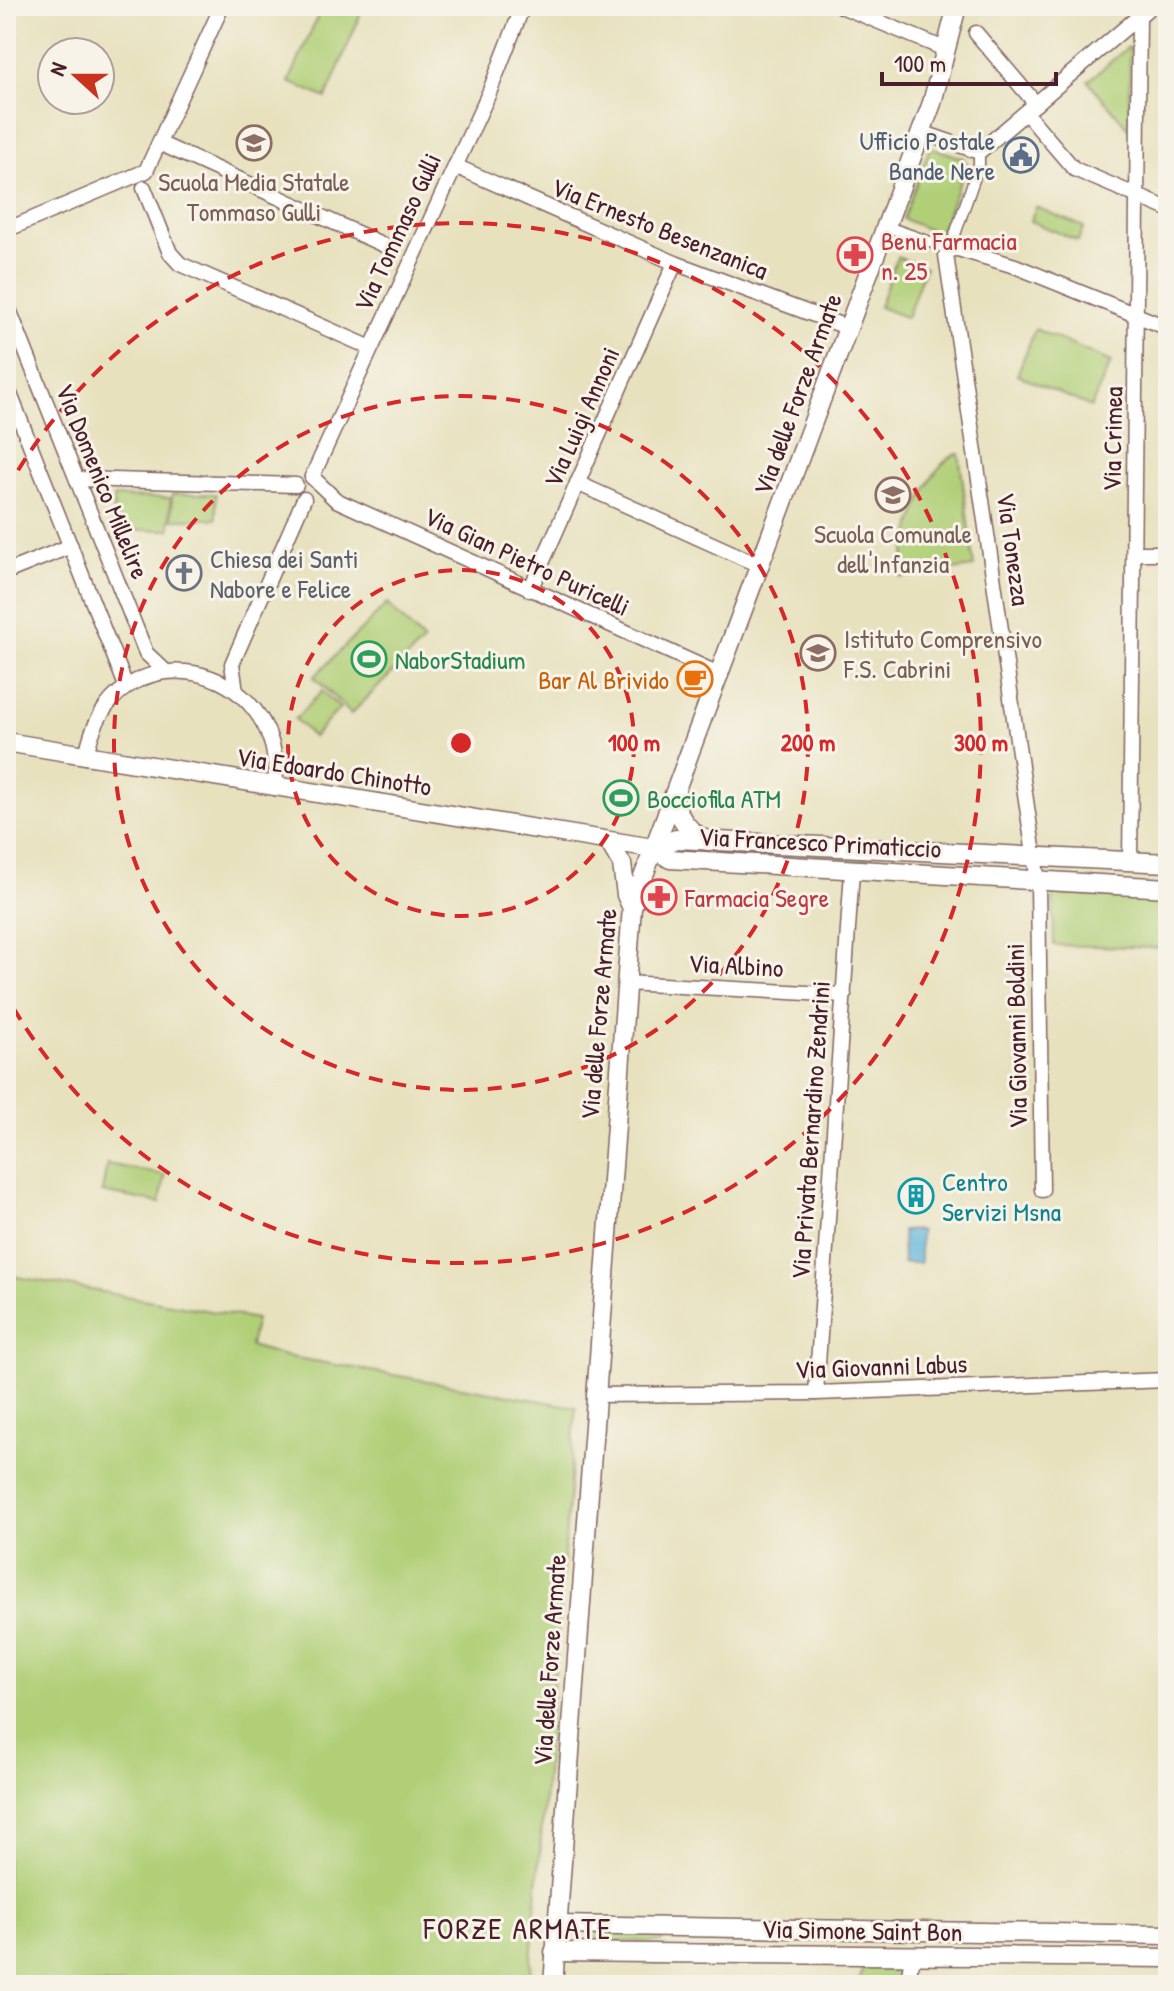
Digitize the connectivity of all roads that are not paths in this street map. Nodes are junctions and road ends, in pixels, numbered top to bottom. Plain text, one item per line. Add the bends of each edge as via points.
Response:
1 (222, 6) edge
2 (523, 6) edge
3 (841, 6) edge
4 (957, 6) edge
5 (1145, 11) edge
6 (976, 33) dead end
7 (947, 50) junction
8 (1031, 109) junction
9 (921, 132) junction
10 (159, 143) junction
11 (979, 152) junction
12 (455, 166) junction
13 (144, 188) dead end
14 (1139, 197) junction
15 (1168, 209) edge
16 (6, 230) edge
17 (896, 230) dead end
18 (388, 247) dead end
19 (950, 249) junction
20 (675, 263) junction
21 (6, 302) edge
22 (1137, 315) junction
23 (849, 328) junction
24 (1168, 328) edge
25 (369, 347) junction
26 (6, 384) edge
27 (77, 479) junction
28 (315, 481) junction
29 (577, 483) junction
30 (296, 485) junction
31 (304, 499) junction
32 (71, 546) junction
33 (1134, 553) junction
34 (1168, 553) edge
35 (761, 566) junction
36 (6, 572) edge
37 (530, 590) junction
38 (232, 664) junction
39 (165, 671) junction
40 (202, 674) junction
41 (721, 675) junction
42 (126, 686) junction
43 (236, 691) junction
44 (6, 742) edge
45 (86, 757) junction
46 (275, 788) junction
47 (674, 799) junction
48 (708, 841) junction
49 (609, 842) junction
50 (797, 847) junction
51 (653, 848) junction
52 (928, 853) junction
53 (951, 854) junction
54 (1035, 859) junction
55 (1076, 861) junction
56 (1130, 862) junction
57 (1168, 863) edge
58 (794, 867) junction
59 (852, 871) junction
60 (926, 874) junction
61 (947, 875) junction
62 (1038, 882) junction
63 (1076, 883) junction
64 (1168, 888) edge
65 (632, 907) junction
66 (625, 983) junction
67 (844, 995) junction
68 (1042, 1190) dead end
69 (1168, 1380) edge
70 (816, 1393) junction
71 (594, 1395) junction
72 (556, 1925) junction
73 (677, 1927) junction
74 (1119, 1935) junction
75 (1168, 1935) edge
76 (554, 1952) junction
77 (677, 1954) junction
78 (912, 1957) junction
79 (1118, 1957) junction
80 (1168, 1958) edge
81 (553, 1985) edge
82 (907, 1985) edge

1 - 10 street
2 - 12 street, Via Tommaso Gulli
3 - 7 street
4 - 7 street, Via delle Forze Armate
5 - 8 street
5 - 14 street, Via Crimea
6 - 8 street
7 - 9 street, Via delle Forze Armate
8 - 11 street
8 - 14 street via 1074,169
9 - 11 street
9 - 23 street, Via delle Forze Armate
10 - 16 street via 140,174
10 - 18 street
11 - 19 street
12 - 20 street, Via Ernesto Besenzanica
12 - 25 street, Via Tommaso Gulli
13 - 25 street via 170,253 180,264
14 - 15 street
14 - 22 street, Via Crimea
17 - 19 street
19 - 22 street via 1015,266
19 - 54 street, Via Tonezza via 946,260
20 - 23 street, Via Ernesto Besenzanica
20 - 29 street, Via Luigi Annoni
21 - 27 street, Via Domenico Millelire
22 - 24 street
22 - 33 street, Via Crimea
23 - 35 street, Via delle Forze Armate
25 - 28 street, Via Tommaso Gulli
26 - 32 street, Via Domenico Millelire
27 - 30 street
27 - 39 street, Via Domenico Millelire via 146,653
28 - 30 street via 302,477
28 - 31 street via 315,496
28 - 37 street, Via Gian Pietro Puricelli via 336,500
29 - 35 street
29 - 37 street, Via Luigi Annoni
30 - 31 street
31 - 38 street
32 - 36 street
32 - 42 street, Via Domenico Millelire
33 - 34 street
33 - 56 street, Via Crimea
35 - 41 street, Via delle Forze Armate
37 - 41 street, Via Gian Pietro Puricelli
38 - 40 street
38 - 43 street
39 - 40 street
39 - 42 street
40 - 43 street
41 - 47 street, Via delle Forze Armate
42 - 45 street via 98,717
43 - 46 street via 256,710 271,736
44 - 45 street, Via Edoardo Chinotto
45 - 46 street, Via Edoardo Chinotto
46 - 49 street, Via Edoardo Chinotto
47 - 48 street via 679,817 692,833
47 - 51 street, Via delle Forze Armate
48 - 50 street, Via Francesco Primaticcio
48 - 51 street, Via Francesco Primaticcio via 676,839
49 - 51 street, Via Edoardo Chinotto
49 - 65 street via 622,864
50 - 52 street, Via Francesco Primaticcio
50 - 58 street via 790,857
51 - 58 street, Via Francesco Primaticcio via 670,859
51 - 65 street, Via delle Forze Armate
52 - 53 street, Via Francesco Primaticcio
52 - 60 street via 933,862
53 - 54 street, Via Francesco Primaticcio
53 - 61 street via 942,864
54 - 55 street, Via Francesco Primaticcio
54 - 62 street, Via Tonezza
55 - 56 street, Via Francesco Primaticcio
55 - 63 street via 1070,870
56 - 57 street, Via Francesco Primaticcio
58 - 59 street, Via Francesco Primaticcio
59 - 60 street, Via Francesco Primaticcio
59 - 67 street, Via Privata Bernardino Zendrini
60 - 61 street, Via Francesco Primaticcio
61 - 62 street, Via Francesco Primaticcio
62 - 63 street, Via Francesco Primaticcio
62 - 68 street, Via Giovanni Boldini
63 - 64 street, Via Francesco Primaticcio
65 - 66 street, Via delle Forze Armate
66 - 67 street, Via Albino
66 - 71 street, Via delle Forze Armate
67 - 70 street, Via Privata Bernardino Zendrini
69 - 70 street, Via Giovanni Labus
70 - 71 street, Via Giovanni Labus
71 - 72 street, Via delle Forze Armate
72 - 73 street, Via Simone Saint Bon
72 - 76 street, Via delle Forze Armate
73 - 74 street, Via Simone Saint Bon
73 - 77 street
74 - 75 street, Via Simone Saint Bon
74 - 79 street
76 - 77 street, Via Simone Saint Bon
76 - 81 street, Via delle Forze Armate
77 - 78 street, Via Simone Saint Bon
78 - 79 street, Via Simone Saint Bon
78 - 82 street
79 - 80 street, Via Simone Saint Bon

